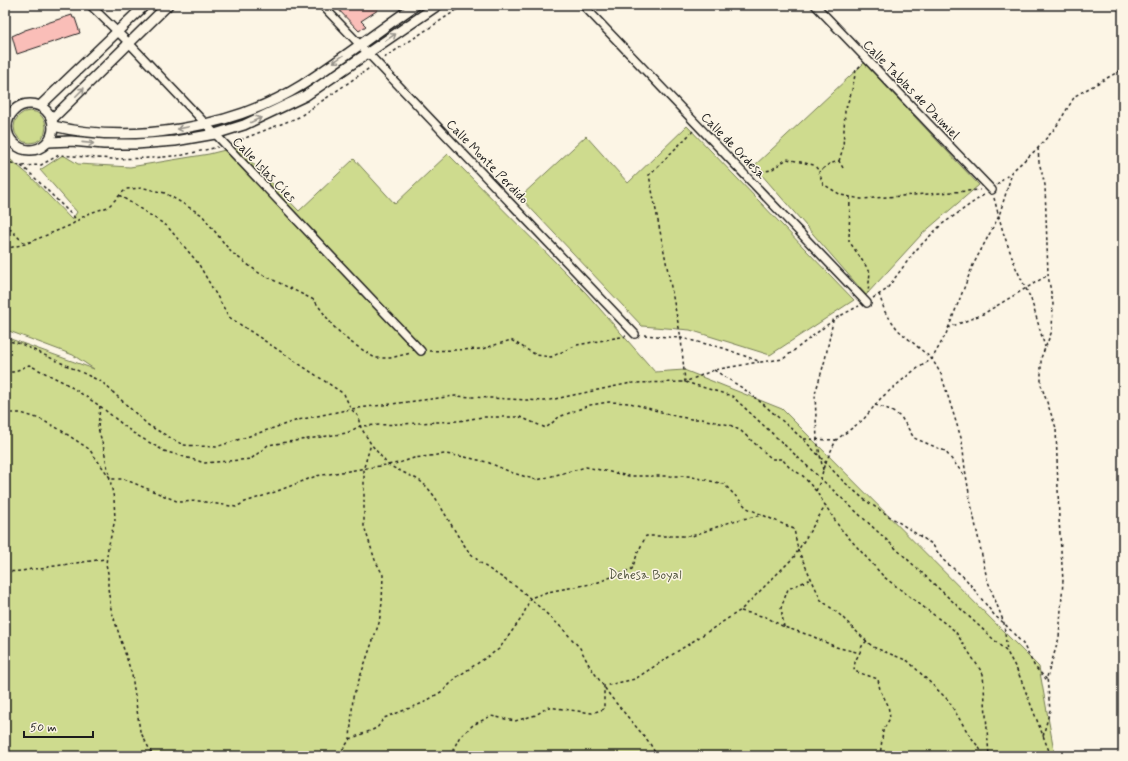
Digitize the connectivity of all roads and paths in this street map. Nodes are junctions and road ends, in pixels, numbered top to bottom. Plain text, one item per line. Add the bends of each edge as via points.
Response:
1 (90, 5) edge
2 (145, 5) edge
3 (168, 5) edge
4 (322, 5) edge
5 (416, 5) edge
6 (438, 5) edge
7 (584, 5) edge
8 (815, 5) edge
9 (117, 32) junction
10 (129, 43) junction
11 (360, 44) junction
12 (368, 53) junction
13 (867, 60) junction
14 (40, 106) junction
15 (8, 114) edge
16 (53, 122) junction
17 (205, 124) junction
18 (6, 126) edge
19 (699, 126) junction
20 (215, 134) junction
21 (49, 142) junction
22 (1038, 148) dead end
23 (839, 162) junction
24 (21, 166) dead end
25 (843, 168) dead end
26 (819, 172) junction
27 (1012, 172) dead end
28 (745, 175) junction
29 (992, 190) junction
30 (119, 195) dead end
31 (850, 197) junction
32 (999, 216) junction
33 (77, 221) dead end
34 (5, 224) edge
35 (25, 244) dead end
36 (1048, 275) junction
37 (1026, 289) junction
38 (879, 294) dead end
39 (867, 302) joint
40 (833, 320) dead end
41 (947, 329) junction
42 (635, 334) dead end
43 (5, 340) edge
44 (1045, 348) junction
45 (421, 351) dead end
46 (932, 359) junction
47 (761, 362) dead end
48 (714, 370) junction
49 (5, 372) edge
50 (685, 382) junction
51 (875, 405) junction
52 (100, 406) junction
53 (351, 409) junction
54 (5, 413) edge
55 (360, 426) junction
56 (803, 439) junction
57 (817, 440) junction
58 (836, 440) junction
59 (371, 444) junction
60 (820, 458) junction
61 (825, 464) junction
62 (388, 465) junction
63 (823, 472) junction
64 (966, 478) junction
65 (111, 479) junction
66 (822, 479) junction
67 (816, 490) junction
68 (826, 505) junction
69 (762, 515) junction
70 (798, 550) junction
71 (106, 559) junction
72 (5, 571) edge
73 (811, 579) junction
74 (530, 598) junction
75 (741, 610) junction
76 (1004, 623) junction
77 (784, 627) junction
78 (867, 642) junction
79 (1007, 652) junction
80 (860, 653) junction
81 (1048, 681) junction
82 (604, 686) junction
83 (1043, 736) junction
84 (350, 739) junction
85 (154, 756) edge
86 (332, 756) edge
87 (450, 756) edge
88 (657, 756) edge
89 (880, 756) edge
90 (985, 756) edge
91 (989, 756) edge
92 (1051, 756) edge

1 - 9 street, Calle Islas Cíes
2 - 9 street
3 - 10 street
4 - 11 street, Calle Monte Perdido
5 - 11 street
12 -> 6 street
7 - 19 street, Calle de Ordesa
8 - 13 street, Calle Tablas de Daimiel
9 - 10 street, Calle Islas Cíes
9 - 14 street
16 -> 10 street
10 - 17 street, Calle Islas Cíes
11 - 12 street, Calle Monte Perdido
11 -> 17 street via 294,89 237,115
20 -> 12 street via 244,126 305,96
12 - 42 street, Calle Monte Perdido
13 - 23 path via 856,70 845,111 843,148
13 - 29 street, Calle Tablas de Daimiel
14 - 15 street via 27,104
14 - 16 street
15 - 18 street
17 -> 16 street via 171,131 136,134 73,130
16 - 21 street
17 - 20 street, Calle Islas Cíes
18 - 21 street via 11,140 22,149 37,150
19 - 28 street, Calle de Ordesa
19 - 50 path via 649,175 681,338
21 -> 20 street via 136,144 175,142
20 - 45 street, Calle Islas Cíes
22 - 36 path via 1045,185
23 - 25 path
23 - 26 path via 829,164
24 - 33 path
26 - 28 path via 814,165 787,159 772,170
26 - 31 path via 823,184 841,195
27 - 32 path
28 - 39 street, Calle de Ordesa
29 - 31 path via 861,199
29 - 32 path
30 - 53 path via 167,226 198,263 229,317 344,394
31 - 39 path via 849,240 870,272
32 - 37 path via 1016,268
32 - 41 path via 973,265
34 - 35 path
36 - 37 path
36 - 44 path via 1053,304 1052,331
37 - 41 path via 982,314
37 - 44 path
38 - 46 path via 886,312 898,330
40 - 57 path via 815,394
41 - 46 path
43 - 53 path via 22,344 102,382 148,425 183,445 216,447 298,420
44 - 81 path via 1041,358 1041,385 1056,428 1063,581 1059,638
46 - 51 path via 912,372
46 - 64 path via 941,374 962,441
47 - 48 path
48 - 50 path
48 - 56 path via 744,389
49 - 52 path via 29,366 65,383
50 - 53 path via 631,382 545,401 456,396
50 - 66 path via 732,396
51 - 58 path via 863,420
51 - 64 path via 901,416 914,438 945,451
52 - 55 path via 133,433 164,451 205,463 251,459 268,445 347,433
52 - 65 path via 98,428
53 - 55 path via 358,416
54 - 65 path via 21,413 59,429 89,449
55 - 59 path
55 - 67 path via 520,416 546,428 559,417 590,405 609,402 630,403 675,416 730,425 741,431 772,459 782,459
56 - 57 path
56 - 60 path
57 - 58 path
57 - 60 path
58 - 61 path
59 - 62 path
59 - 84 path via 364,467 364,526 375,560 383,575 382,603 379,623 353,697
60 - 61 path
60 - 63 path
61 - 63 path
61 - 76 path via 866,501 932,544 943,560 965,578 995,616
62 - 65 path via 316,476 236,507 199,501 179,502 124,479
62 - 69 path via 445,454 487,462 537,480 586,467 629,476 688,476 724,484 747,508
62 - 74 path via 419,480 427,487 469,552
63 - 66 path
64 - 76 path via 987,579
65 - 71 path via 114,520
66 - 67 path
66 - 79 path
67 - 68 path
68 - 70 path
68 - 91 path via 840,528 884,577 955,631 982,674
69 - 70 path via 794,529
69 - 74 path via 733,520 692,536 646,536 632,569 596,583 547,592
70 - 73 path
70 - 75 path
71 - 72 path via 41,570
71 - 85 path via 111,609 132,675 140,731
73 - 77 path via 788,589 781,608
73 - 78 path via 821,600
74 - 82 path via 580,648
74 - 84 path via 523,616 499,649 423,703 384,718 377,728
75 - 77 path via 766,617
75 - 82 path via 635,679
76 - 79 path
76 - 81 path via 1023,644 1035,667
77 - 80 path via 836,647
78 - 80 path via 862,646
78 - 90 path via 873,647 908,661 948,700
79 - 83 path via 1018,672
80 - 89 path via 855,659 854,671 878,679 880,690 888,705 890,718 883,732
81 - 83 path via 1050,710
82 - 87 path via 604,709 592,713 548,707 536,715 515,721 490,716 473,725 459,738
82 - 88 path via 649,742
83 - 92 path
84 - 86 path via 344,748

